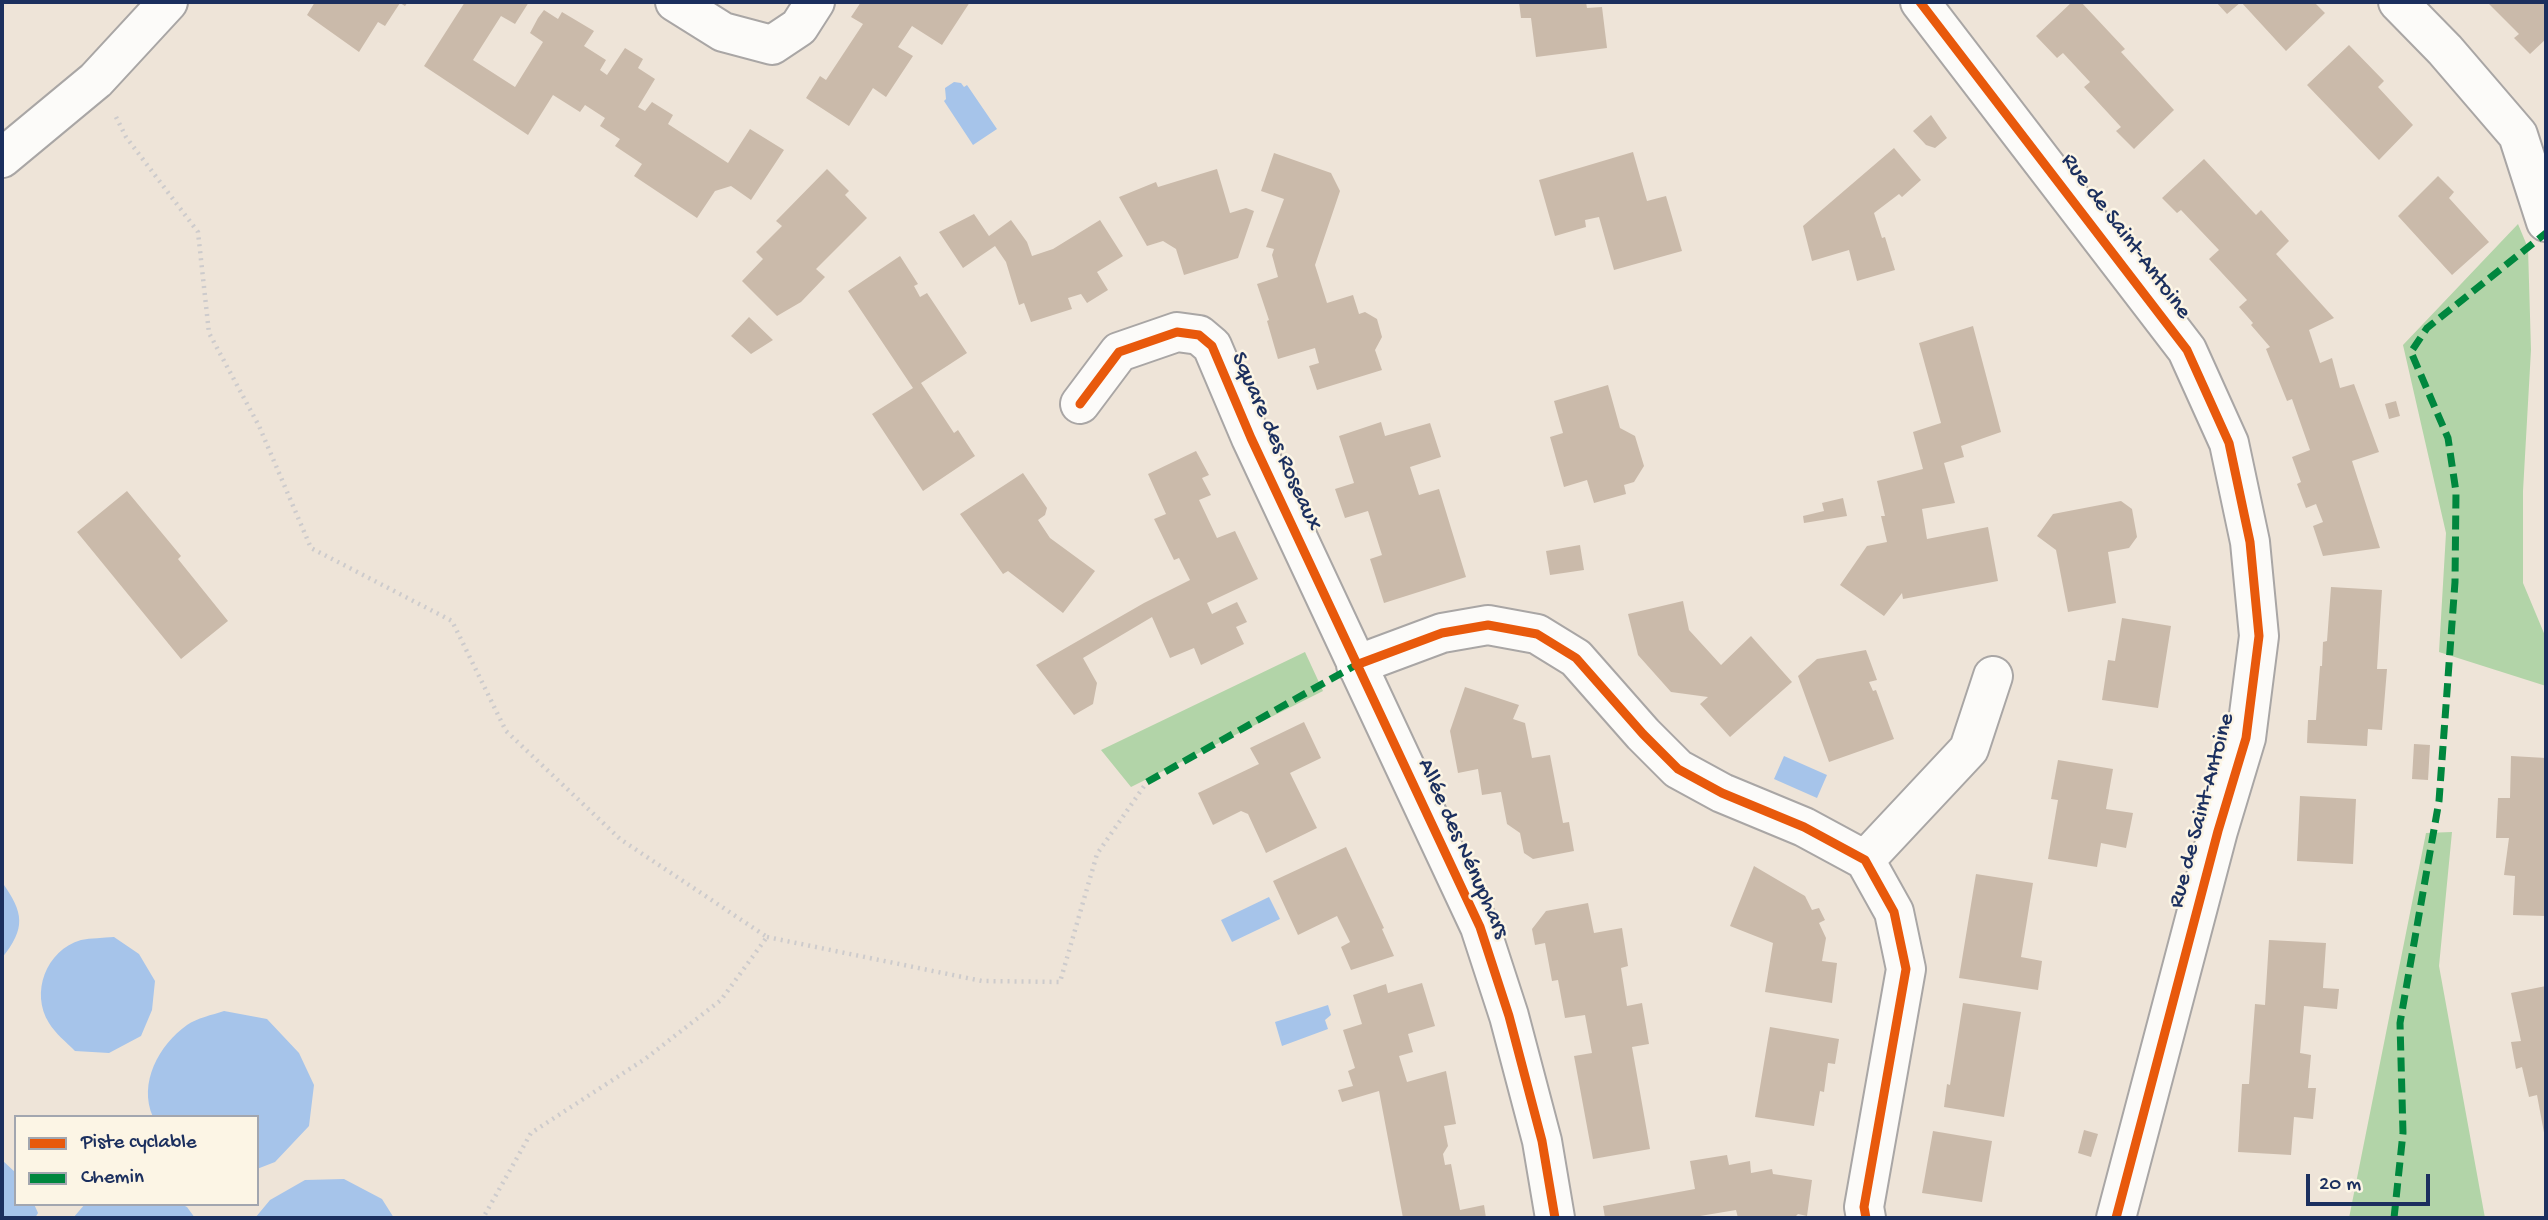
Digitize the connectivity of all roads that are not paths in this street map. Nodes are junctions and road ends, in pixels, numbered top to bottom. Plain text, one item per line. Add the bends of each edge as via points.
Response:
1 (168, 2) edge
2 (675, 2) edge
3 (814, 2) edge
4 (1920, 2) edge
5 (2398, 2) edge
6 (2, 159) edge
7 (2546, 222) edge
8 (1080, 404) dead end
9 (1356, 665) junction
10 (1993, 676) dead end
11 (1865, 860) junction
12 (1555, 1218) edge
13 (1866, 1218) edge
14 (2116, 1218) edge

1 - 6 street via 96,79
2 - 3 street via 723,32 772,45 799,27
4 - 14 street, Rue de Saint-Antoine via 2188,350 2229,443 2250,542 2259,636 2246,738
5 - 7 street via 2518,135
8 - 9 street, Square des Roseaux via 1119,352 1177,332 1199,335 1212,346
9 - 11 street via 1442,633 1488,625 1537,634 1576,658 1678,769
9 - 12 street, Allée des Nénuphars via 1480,927 1542,1141
10 - 11 street via 1969,749
11 - 13 street via 1894,912 1906,968 1864,1207

